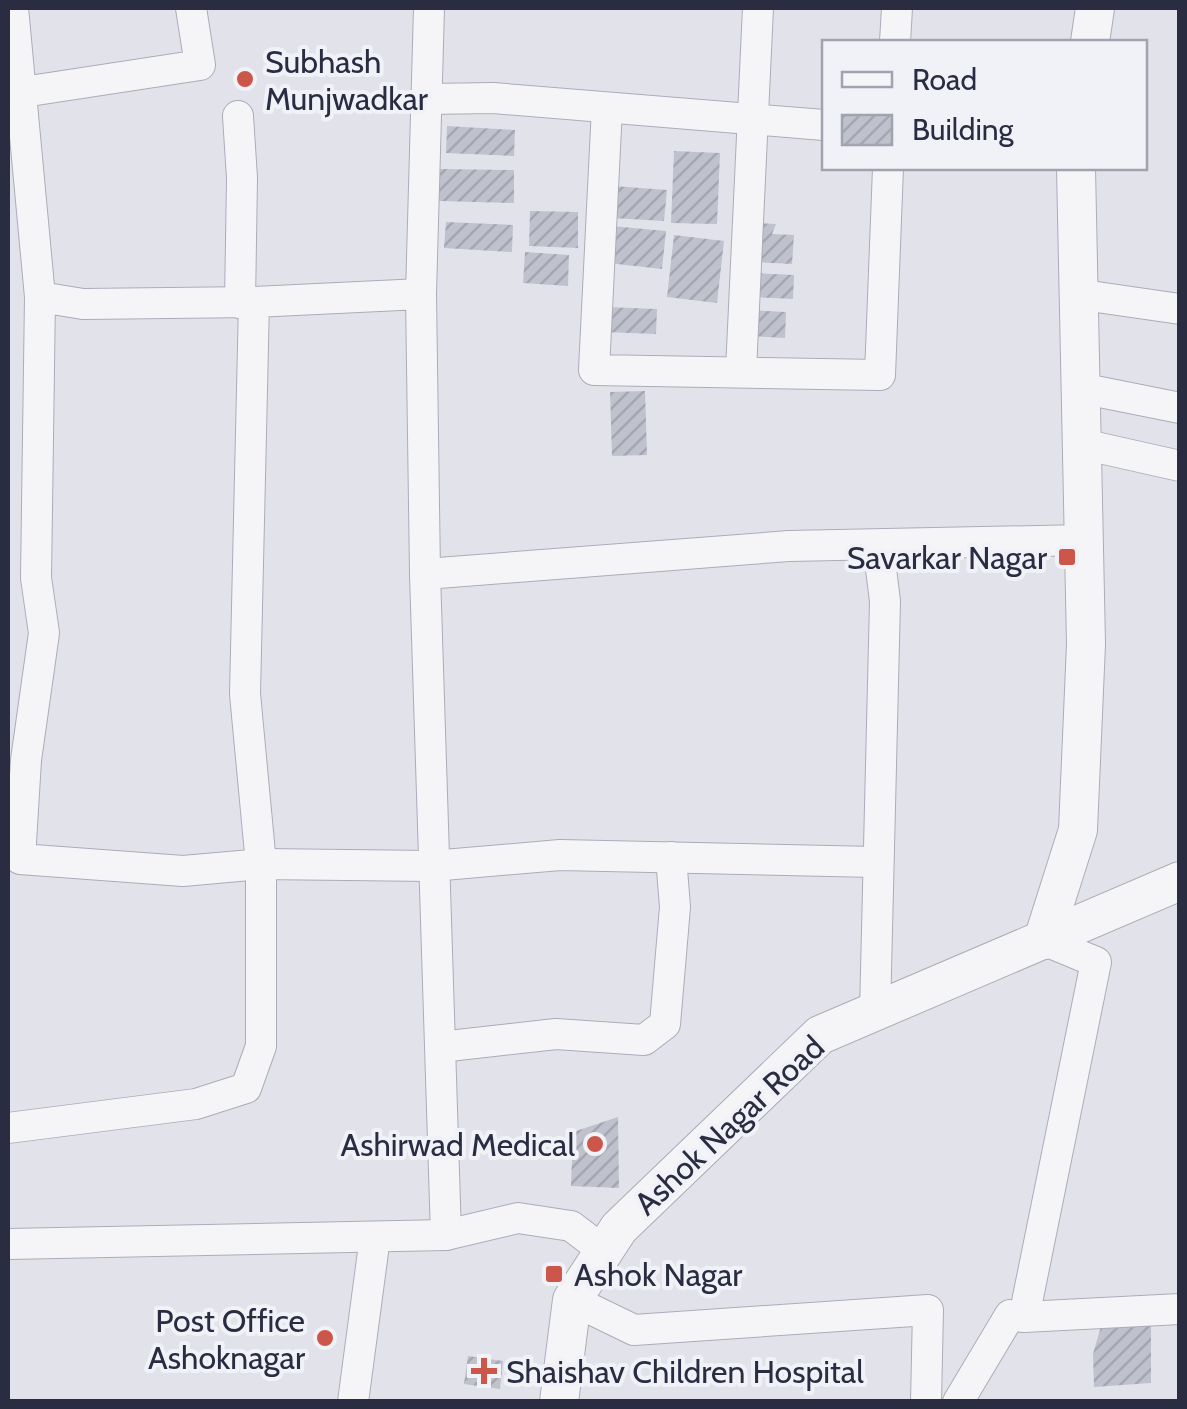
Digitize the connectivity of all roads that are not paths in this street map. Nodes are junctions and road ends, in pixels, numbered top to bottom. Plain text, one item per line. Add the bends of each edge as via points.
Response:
1 (13, 8) edge
2 (191, 8) edge
3 (429, 8) edge
4 (758, 8) edge
5 (897, 8) edge
6 (1095, 8) edge
7 (895, 40) edge
8 (1090, 40) edge
9 (23, 92) junction
10 (428, 98) junction
11 (606, 108) junction
12 (238, 116) dead end
13 (753, 120) junction
14 (822, 125) edge
15 (888, 170) edge
16 (1076, 170) edge
17 (421, 294) junction
18 (1076, 294) junction
19 (40, 296) junction
20 (247, 303) junction
21 (1180, 309) edge
22 (741, 371) junction
23 (1080, 388) junction
24 (1180, 408) edge
25 (1082, 444) junction
26 (1180, 466) edge
27 (1084, 540) junction
28 (878, 545) junction
29 (425, 574) junction
30 (671, 857) junction
31 (876, 862) junction
32 (261, 864) junction
33 (432, 866) junction
34 (1180, 881) edge
35 (1043, 940) junction
36 (875, 1012) junction
37 (440, 1047) junction
38 (8, 1128) edge
39 (446, 1235) junction
40 (374, 1237) junction
41 (8, 1244) edge
42 (604, 1251) junction
43 (572, 1300) junction
44 (1180, 1308) edge
45 (1024, 1317) junction
46 (354, 1402) edge
47 (559, 1402) edge
48 (926, 1402) edge
49 (958, 1402) edge

1 - 9 street
2 - 9 street via 200,65
3 - 10 street
4 - 13 street
5 - 7 street
6 - 8 street
9 - 19 street
10 - 11 street
10 - 17 street
11 - 13 street
11 - 22 street via 594,370
12 - 20 street
13 - 14 street
13 - 22 street
15 - 22 street via 880,375
16 - 18 street
17 - 20 street
17 - 29 street
18 - 21 street
18 - 23 street
19 - 20 street via 83,304
19 - 32 street via 36,578 44,633 20,859 183,871
20 - 32 street via 246,694
23 - 24 street
23 - 25 street
25 - 26 street
25 - 27 street
27 - 28 street
27 - 35 street via 1078,830
28 - 29 street
28 - 31 street via 885,601
29 - 33 street
30 - 31 street
30 - 33 street via 560,854
30 - 37 street via 675,908 665,1024 644,1040 556,1034
31 - 36 street
32 - 33 street
32 - 38 street via 261,1046 246,1088 196,1104
33 - 37 street
34 - 35 street, Ashok Nagar Road
35 - 36 street, Ashok Nagar Road
35 - 45 street via 1096,962
36 - 42 street, Ashok Nagar Road via 820,1035 619,1228
37 - 39 street
39 - 40 street
39 - 42 street via 518,1218 570,1226
40 - 41 street
40 - 46 street
42 - 43 street, Ashok Nagar Road
43 - 47 street, Ashok Nagar Road
43 - 48 street via 634,1330 928,1310
44 - 45 street
45 - 49 street via 1010,1316

